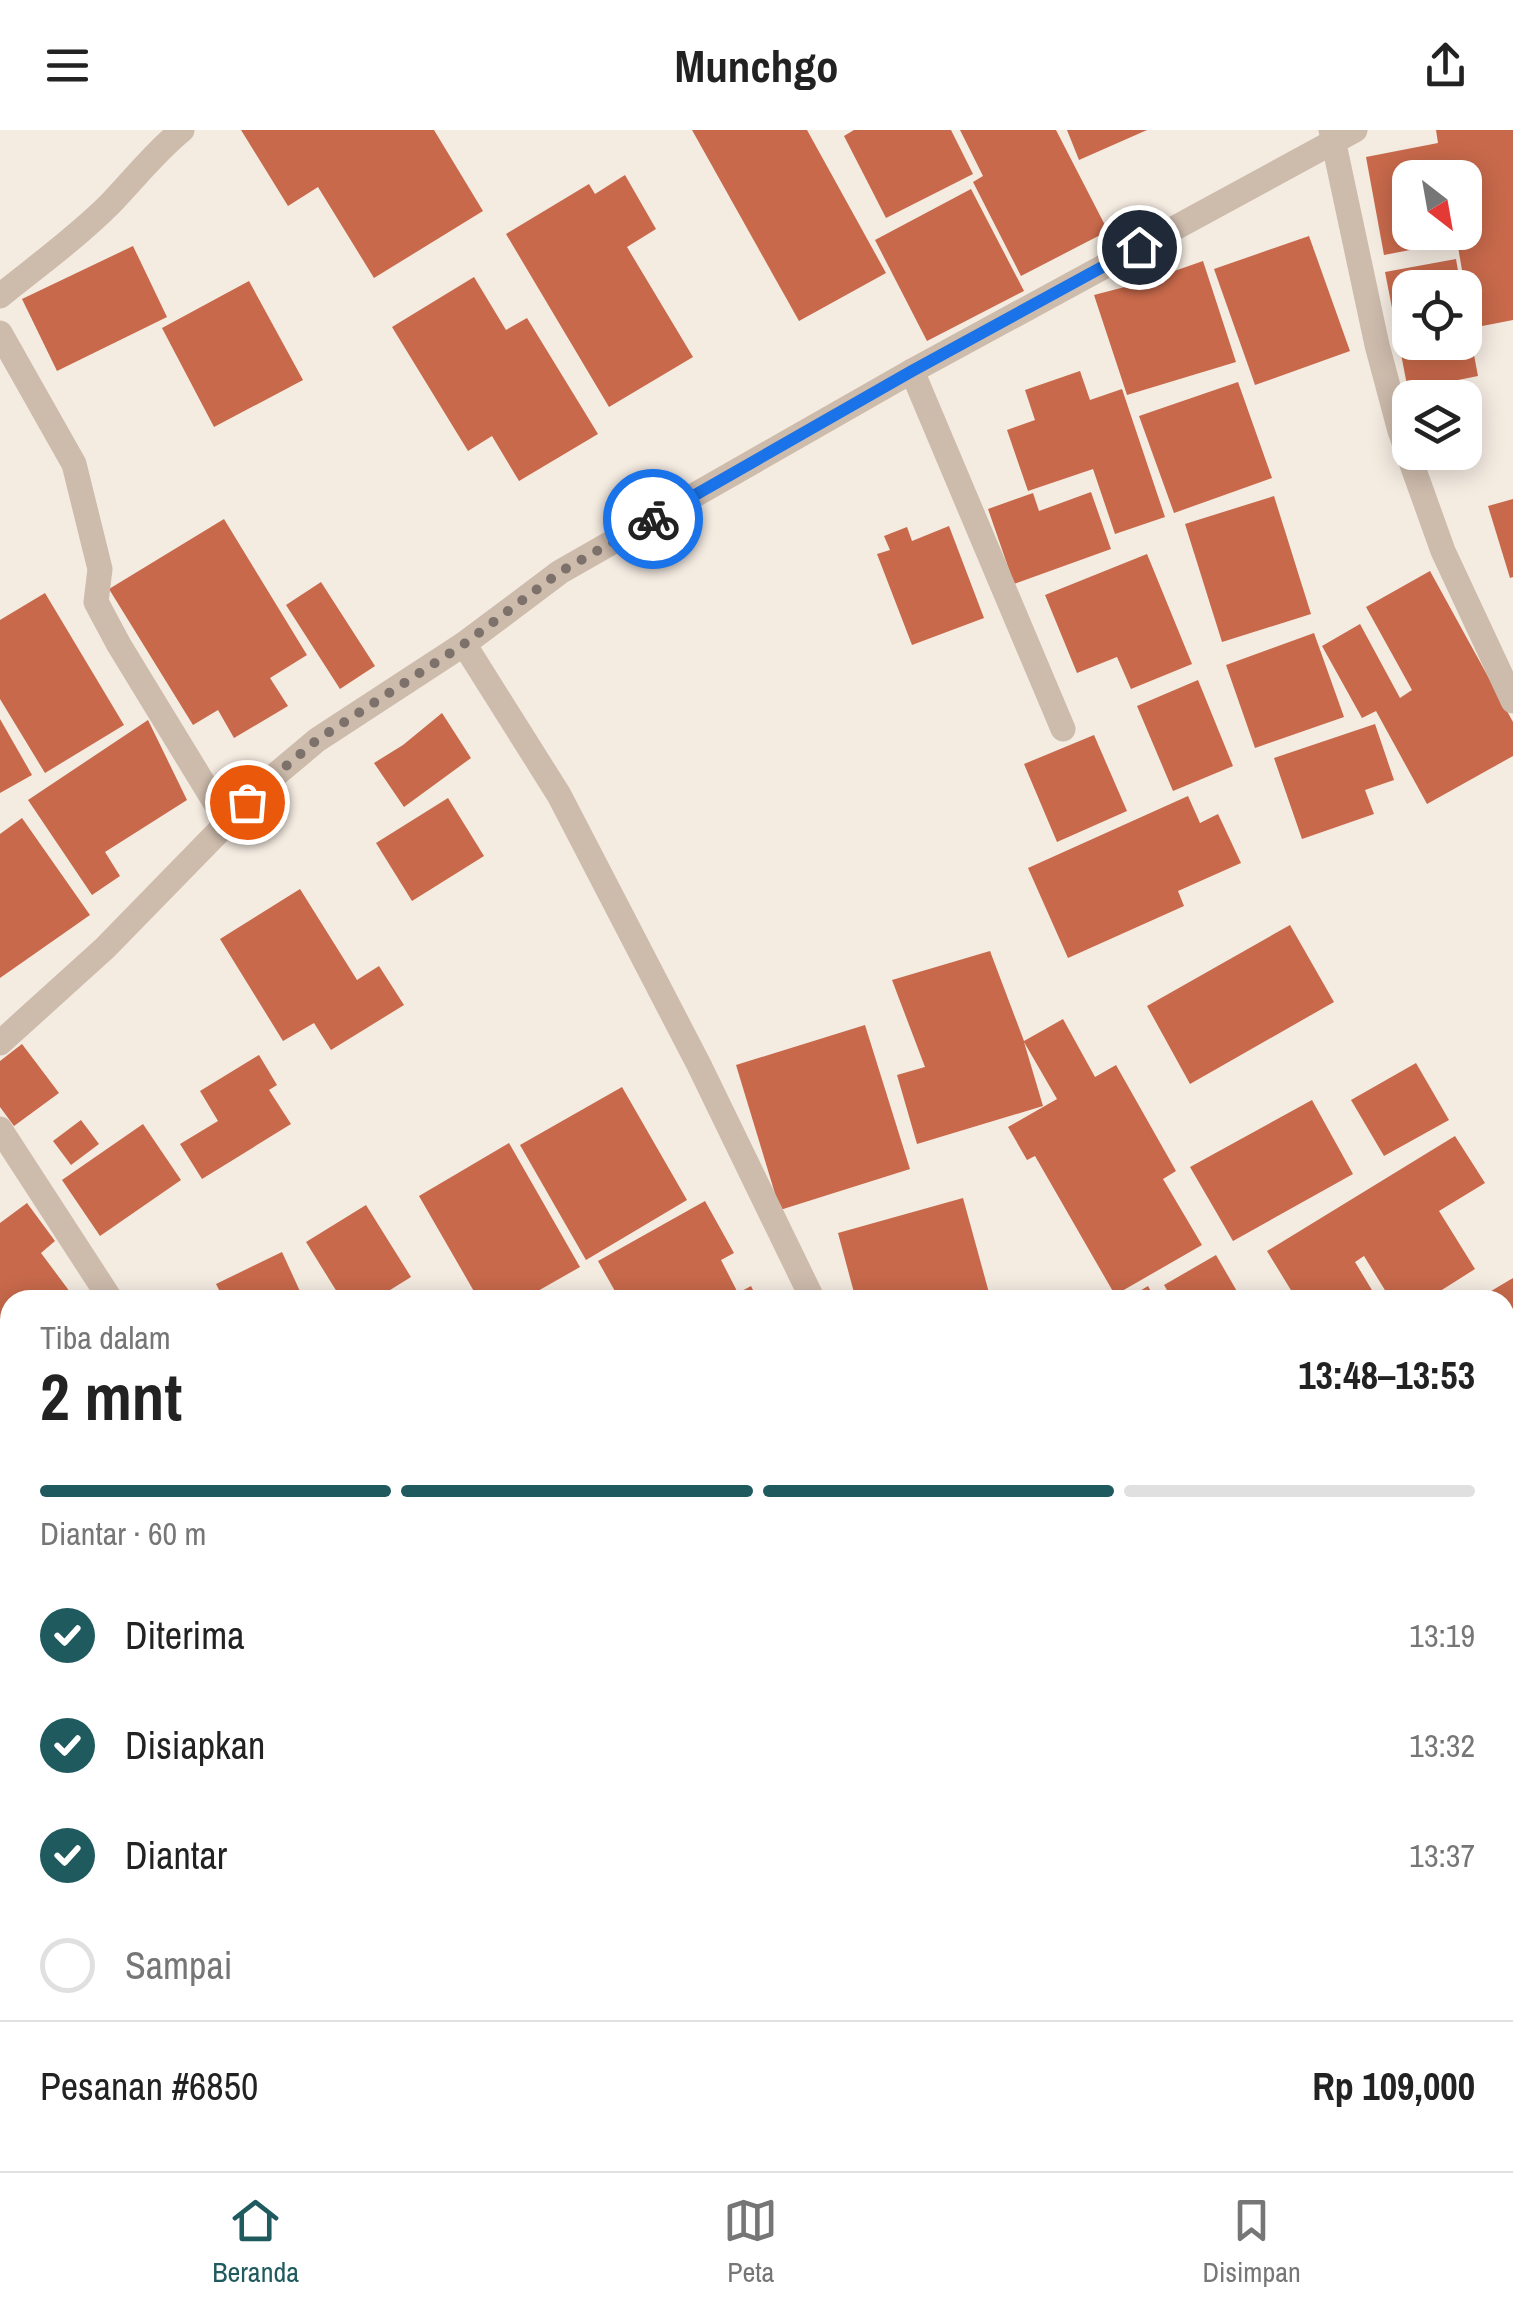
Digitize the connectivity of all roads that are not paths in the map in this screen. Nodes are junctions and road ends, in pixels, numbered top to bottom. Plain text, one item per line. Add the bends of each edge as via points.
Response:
1 (182, 130) edge
2 (1340, 134) edge
3 (0, 296) edge
4 (0, 334) edge
5 (912, 371) junction
6 (464, 644) junction
7 (1513, 702) edge
8 (1062, 729) dead end
9 (227, 822) junction
10 (0, 1043) edge
11 (0, 1129) edge
12 (105, 1290) edge
13 (808, 1290) edge

1 - 3 street via 85,227
2 - 5 street
2 - 7 street via 1377,345 1400,431 1443,551
4 - 9 street via 74,464 100,568 96,602
5 - 6 street via 560,572
5 - 8 street
6 - 9 street via 317,740
6 - 13 street via 560,795
9 - 10 street via 105,948
11 - 12 street

